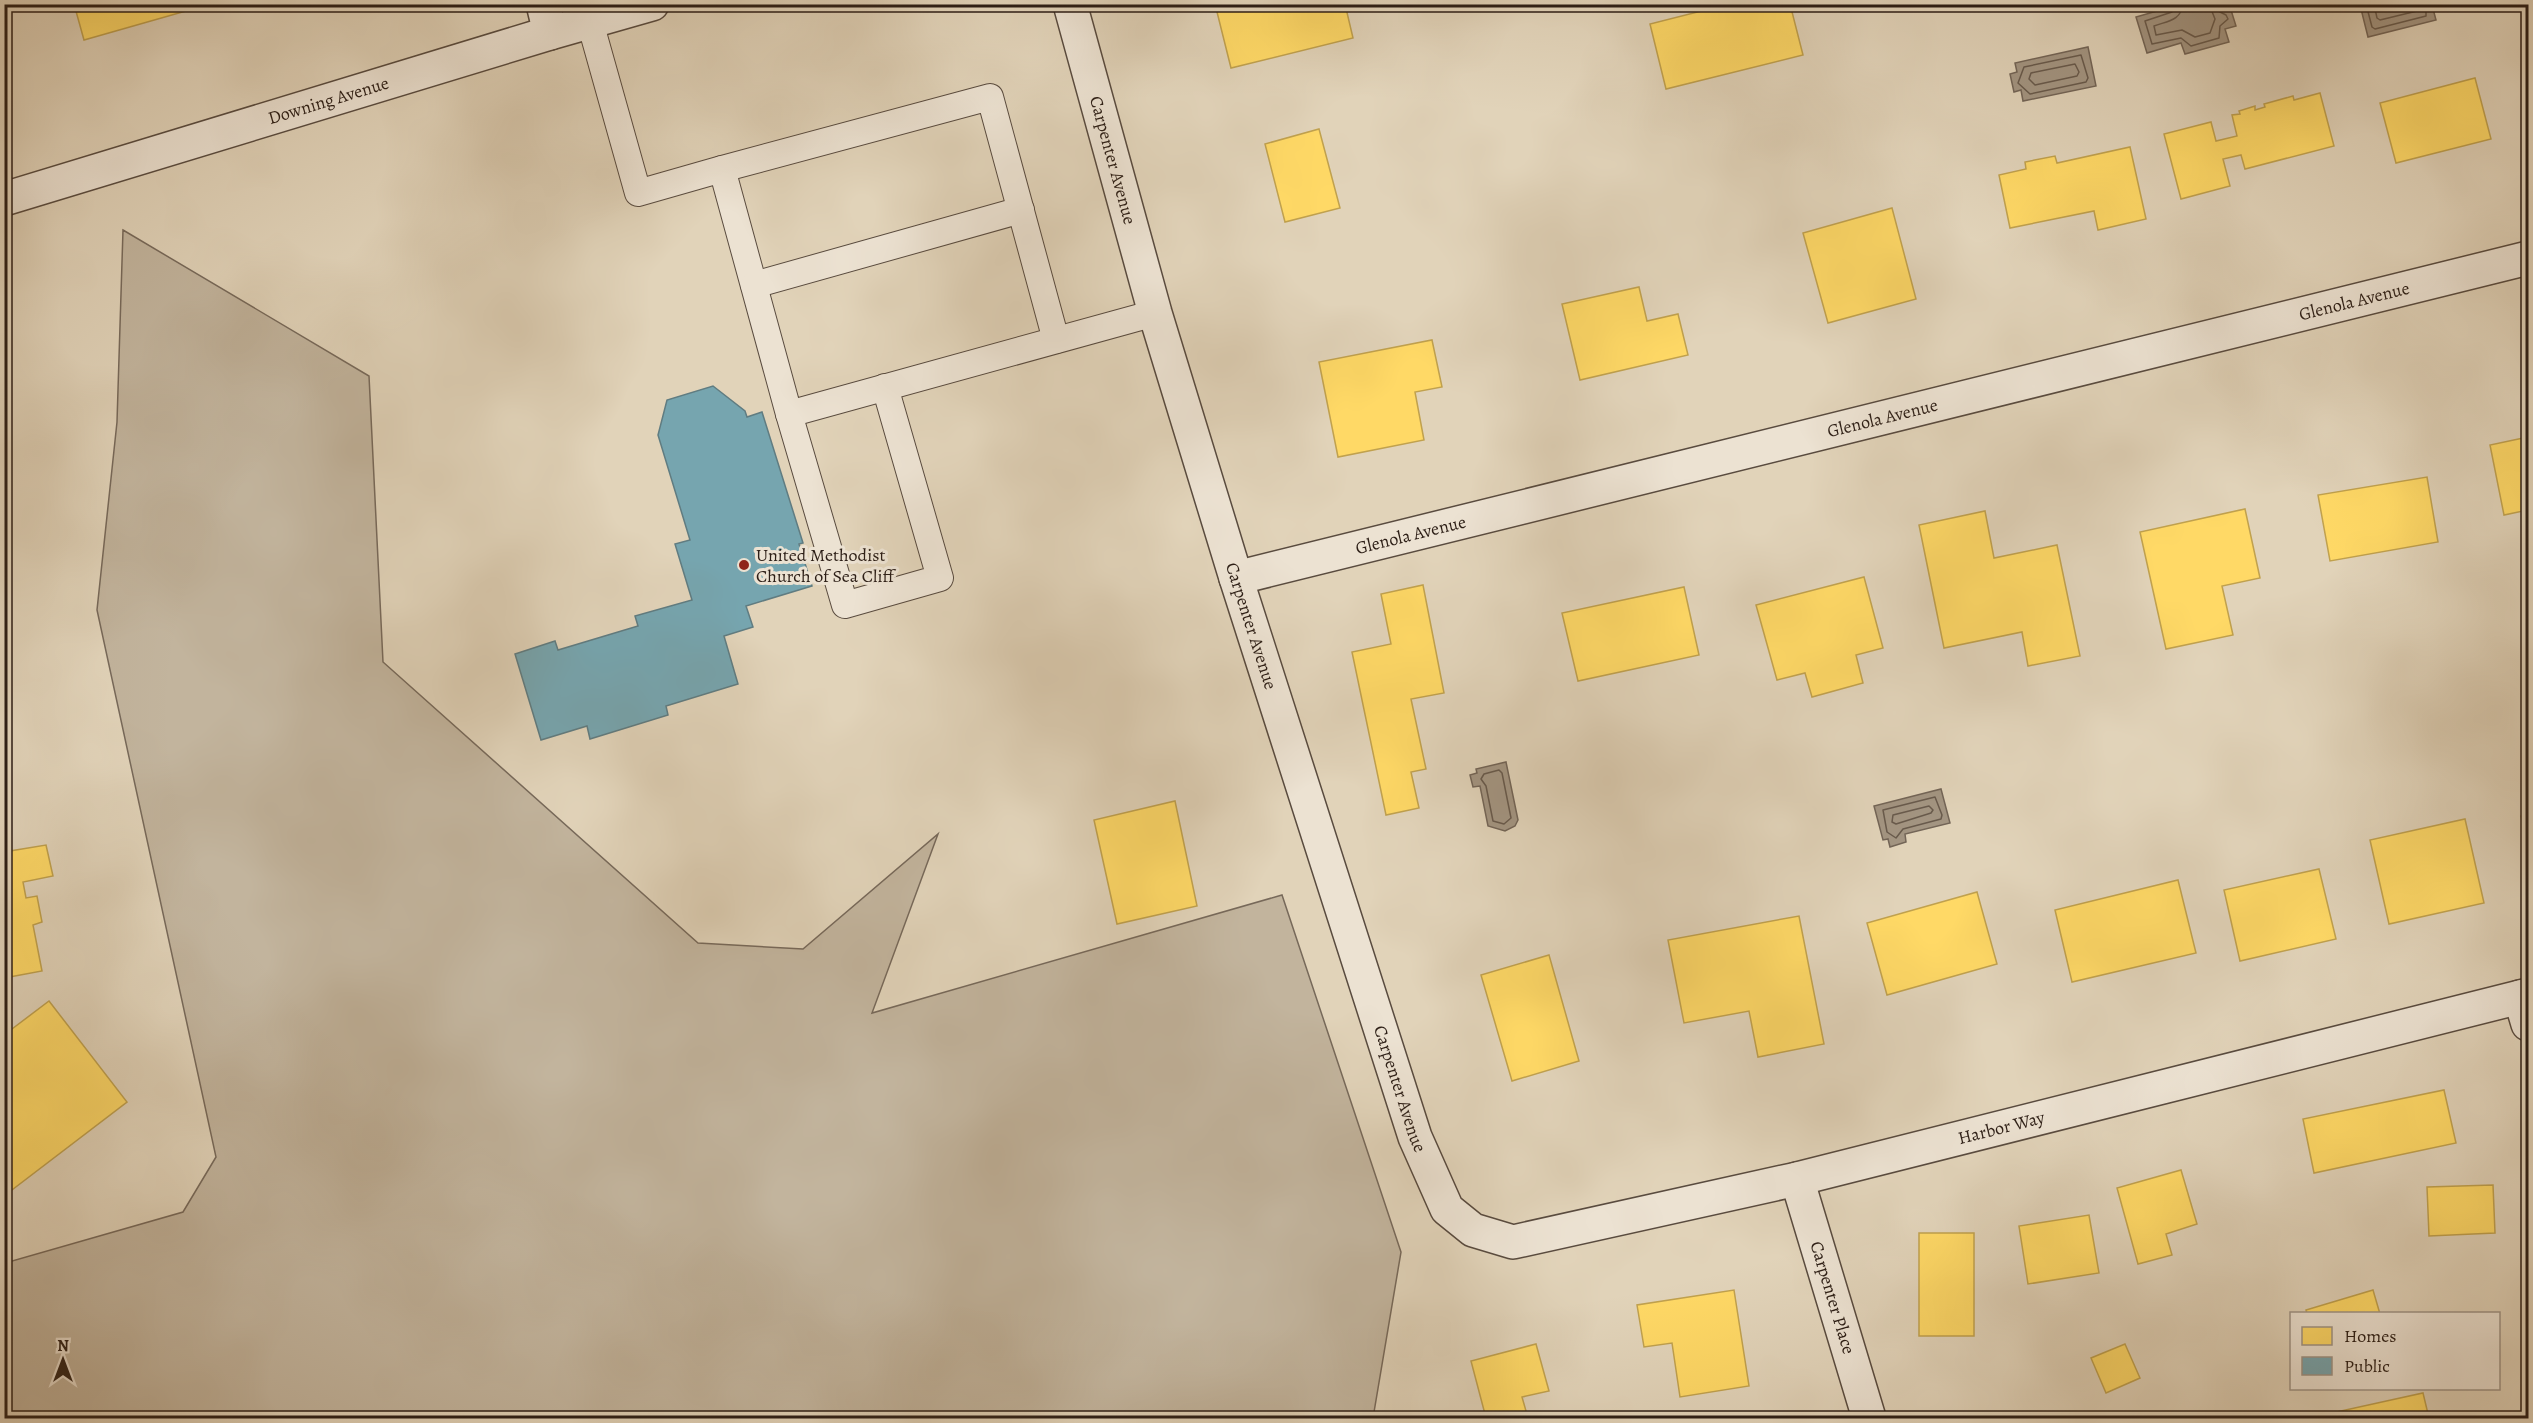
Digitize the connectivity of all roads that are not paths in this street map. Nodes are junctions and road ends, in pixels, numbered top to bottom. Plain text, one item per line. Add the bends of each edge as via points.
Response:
1 (652, 4) edge
2 (1070, 4) edge
3 (547, 19) edge
4 (590, 22) junction
5 (722, 170) junction
6 (4, 199) edge
7 (1021, 210) junction
8 (2529, 258) edge
9 (754, 285) junction
10 (1155, 313) junction
11 (1056, 340) junction
12 (885, 387) junction
13 (789, 414) junction
14 (1236, 578) junction
15 (2526, 1006) edge
16 (1797, 1179) junction
17 (1473, 1230) joint
18 (1869, 1419) edge

1 - 4 street, Downing Avenue
2 - 10 street, Carpenter Avenue
3 - 4 street, Downing Avenue
3 - 6 street, Downing Avenue
4 - 5 lane via 638,193
5 - 7 lane via 990,97
5 - 9 lane
7 - 9 lane
7 - 11 lane
8 - 14 street, Glenola Avenue
9 - 13 lane
10 - 11 lane
10 - 14 street, Carpenter Avenue
11 - 12 lane
12 - 13 lane
12 - 13 lane via 940,578 845,605
14 - 17 street, Carpenter Avenue via 1415,1137 1447,1209
15 - 16 street, Harbor Way
16 - 17 street, Harbor Way via 1514,1242
16 - 18 street, Carpenter Place

